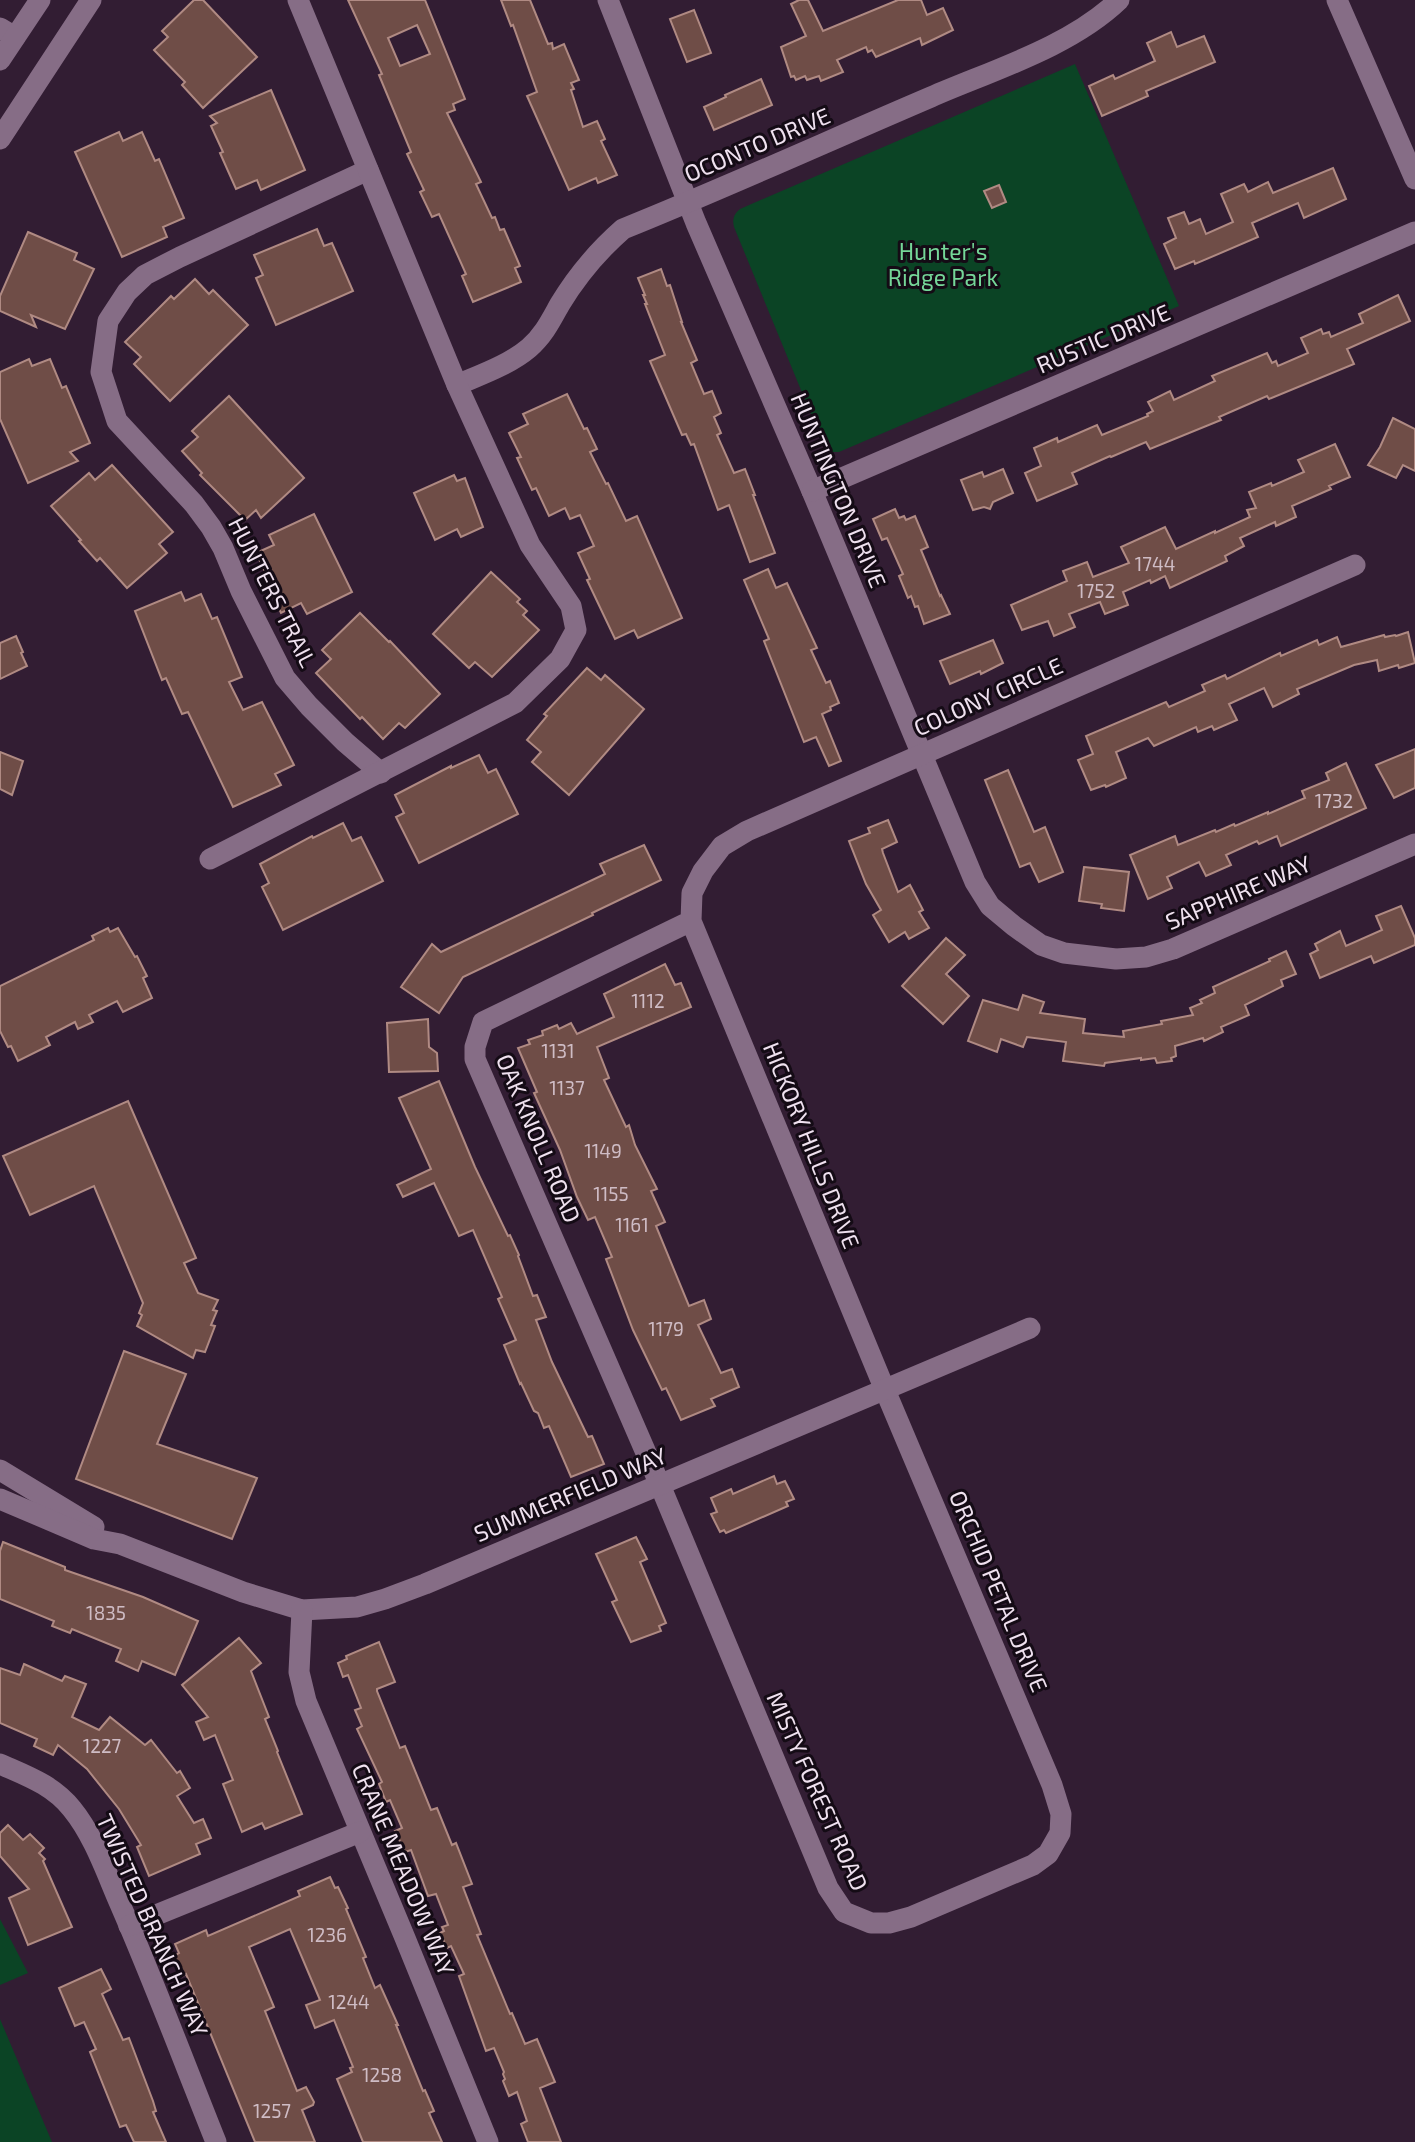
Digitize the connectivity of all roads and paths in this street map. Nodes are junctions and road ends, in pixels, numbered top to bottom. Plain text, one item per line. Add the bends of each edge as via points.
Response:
1 (40, 0) edge
2 (92, 0) edge
3 (298, 0) edge
4 (608, 0) edge
5 (1119, 0) edge
6 (1337, 0) edge
7 (8, 32) edge
8 (0, 60) edge
9 (0, 139) edge
10 (368, 170) junction
11 (1415, 179) edge
12 (688, 202) junction
13 (1415, 232) edge
14 (457, 385) junction
15 (812, 491) junction
16 (1355, 565) dead end
17 (920, 754) junction
18 (381, 773) junction
19 (1415, 844) edge
20 (211, 859) dead end
21 (691, 921) junction
22 (1074, 954) joint
23 (1030, 1328) dead end
24 (885, 1390) junction
25 (0, 1470) edge
26 (660, 1485) junction
27 (0, 1499) edge
28 (120, 1544) junction
29 (302, 1611) junction
30 (0, 1764) edge
31 (1062, 1814) joint
32 (360, 1832) junction
33 (129, 1926) junction
34 (216, 2142) edge
35 (488, 2142) edge

1 - 7 street
2 - 9 street
3 - 10 street
4 - 12 street, HUNTINGTON DRIVE
5 - 12 street, OCONTO DRIVE via 1073,34
6 - 11 street
7 - 8 street
10 - 14 street
10 - 18 street, HUNTERS TRAIL via 145,275 108,321 101,372 117,421 211,527 285,678
12 - 14 street, OCONTO DRIVE via 623,229 574,284 548,329 528,349
12 - 15 street, HUNTINGTON DRIVE
13 - 15 street, RUSTIC DRIVE
14 - 18 street via 530,545 571,606 576,630 560,659 515,703
15 - 17 street, HUNTINGTON DRIVE
16 - 17 street, COLONY CIRCLE
17 - 21 street, COLONY CIRCLE via 722,846 692,893
17 - 22 street, HUNTINGTON DRIVE via 975,882 990,906 1041,945
18 - 20 street
19 - 22 street, SAPPHIRE WAY via 1173,949 1146,957
21 - 24 street, HICKORY HILLS DRIVE
21 - 26 street, OAK KNOLL ROAD via 497,1013 483,1022 475,1047 475,1059
23 - 24 street, SUMMERFIELD WAY
24 - 26 street, SUMMERFIELD WAY
24 - 31 street, ORCHID PETAL DRIVE
25 - 28 street, SUMMERFIELD WAY
26 - 29 street, SUMMERFIELD WAY via 386,1599 357,1607
26 - 31 street, MISTY FOREST ROAD via 818,1866 844,1912 871,1923 889,1923 1033,1865 1053,1847
27 - 28 street, SUMMERFIELD WAY via 94,1539
28 - 29 street, SUMMERFIELD WAY
29 - 32 street, CRANE MEADOW WAY via 302,1687
30 - 33 street, TWISTED BRANCH WAY via 40,1781 72,1808 92,1839
32 - 33 street
32 - 35 street, CRANE MEADOW WAY
33 - 34 street, TWISTED BRANCH WAY

